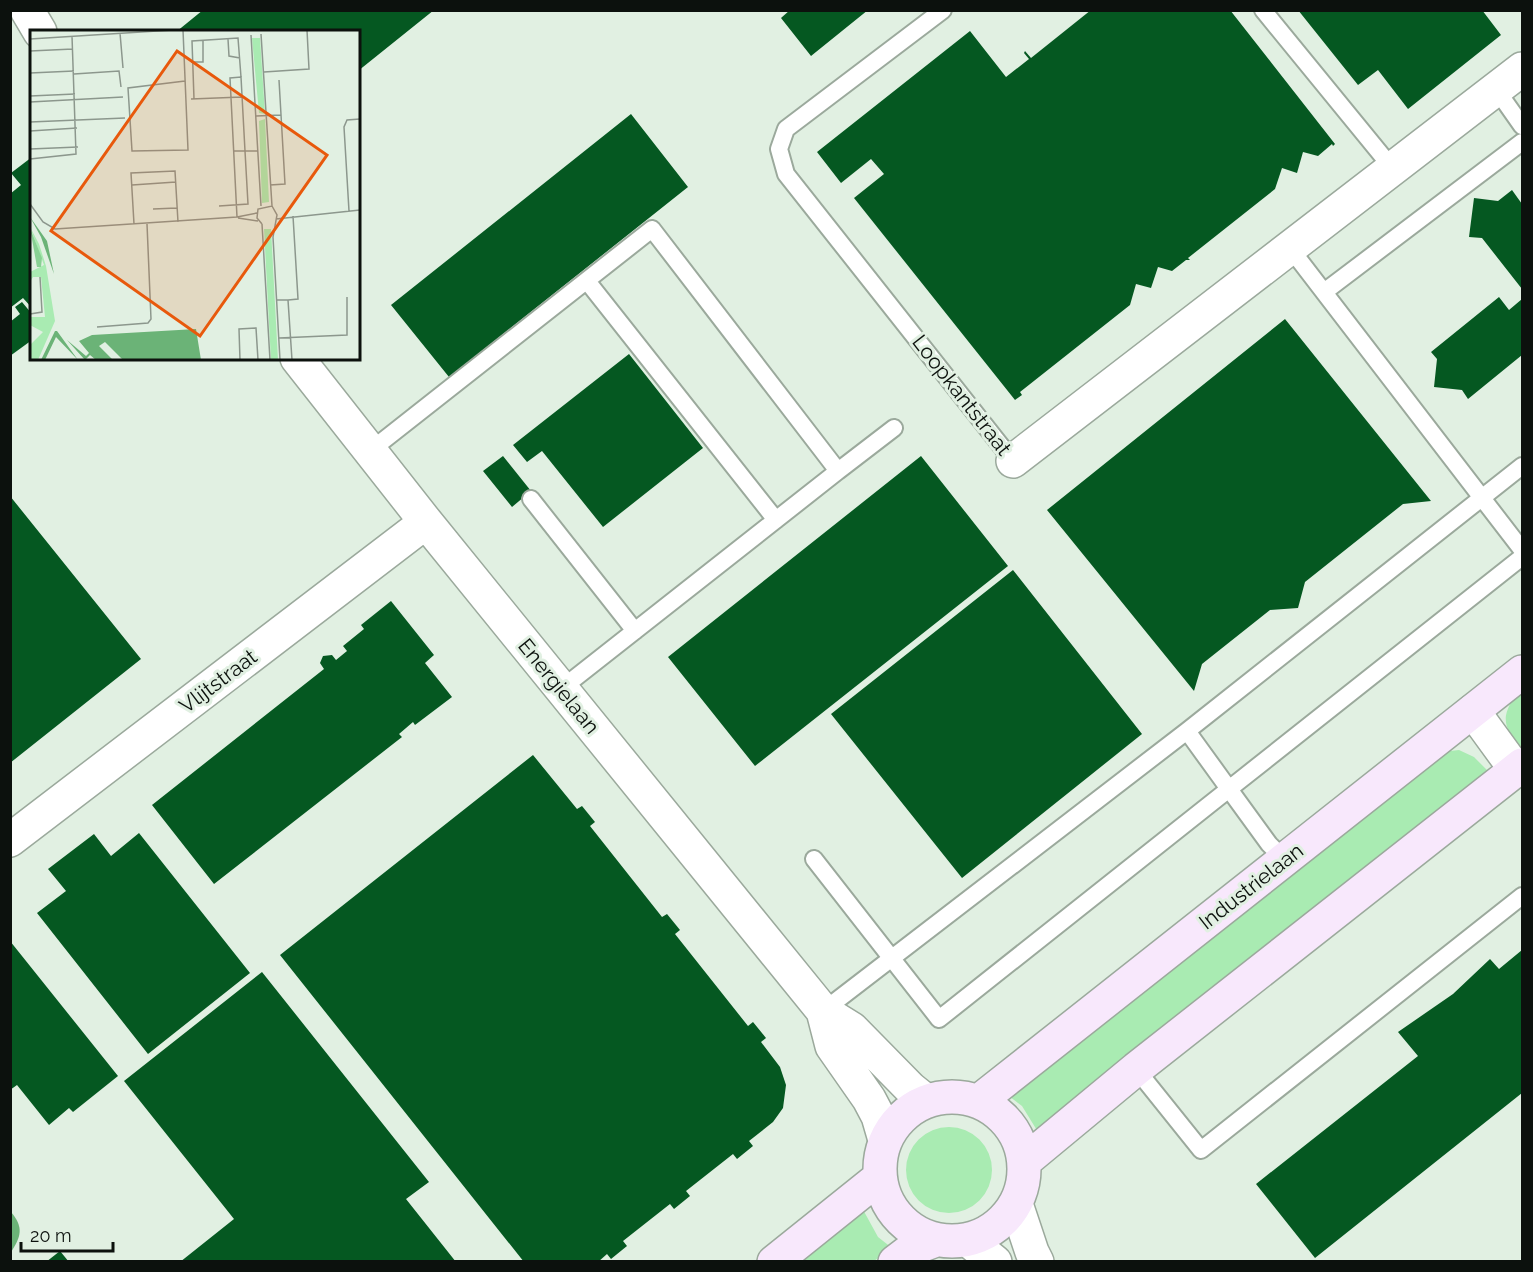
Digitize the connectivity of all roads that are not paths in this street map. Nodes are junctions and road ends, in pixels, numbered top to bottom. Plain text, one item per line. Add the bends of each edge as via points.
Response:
1 (27, 10) edge
2 (943, 10) edge
3 (1263, 10) edge
4 (39, 30) edge
5 (1522, 69) edge
6 (1497, 89) junction
7 (1522, 126) edge
8 (1522, 142) edge
9 (1393, 169) junction
10 (1290, 248) junction
11 (587, 281) junction
12 (1324, 292) junction
13 (299, 360) edge
14 (894, 428) dead end
15 (370, 450) junction
16 (1013, 461) joint
17 (1522, 466) edge
18 (838, 471) junction
19 (1482, 498) junction
20 (531, 499) dead end
21 (776, 520) junction
22 (426, 522) junction
23 (1522, 550) edge
24 (1522, 557) edge
25 (635, 631) junction
26 (1522, 672) edge
27 (561, 689) junction
28 (1473, 711) junction
29 (1187, 731) junction
30 (1520, 771) edge
31 (1229, 789) junction
32 (10, 840) edge
33 (814, 859) dead end
34 (1284, 860) junction
35 (1522, 896) edge
36 (891, 957) junction
37 (823, 1011) junction
38 (1136, 1069) junction
39 (926, 1101) junction
40 (979, 1101) junction
41 (885, 1140) junction
42 (1025, 1161) junction
43 (880, 1177) junction
44 (1016, 1204) junction
45 (936, 1240) junction
46 (968, 1240) junction
47 (774, 1262) edge
48 (895, 1262) edge
49 (995, 1262) edge
50 (1038, 1262) edge

1 - 4 street
2 - 16 lane, Loopkantstraat via 786,129 779,148 786,174
3 - 9 lane
5 - 6 street, Loopkantstraat
6 - 7 lane
6 - 9 street, Loopkantstraat
8 - 12 lane
9 - 10 street, Loopkantstraat
10 - 12 lane
10 - 16 street, Loopkantstraat
11 - 15 lane
11 - 18 lane via 652,229
11 - 21 lane
12 - 19 lane
13 - 15 street, Energielaan
14 - 18 lane
15 - 22 street, Energielaan
17 - 19 lane
18 - 21 lane
19 - 23 lane
19 - 29 lane
20 - 25 lane
21 - 25 lane
22 - 27 street, Energielaan
22 - 32 street, Vlijtstraat
24 - 31 lane
25 - 27 lane
26 - 28 main road, Industrielaan
27 - 37 street, Energielaan
28 - 30 street
28 - 34 main road, Industrielaan
29 - 31 lane
29 - 36 lane
30 - 38 main road
31 - 34 lane
31 - 36 lane via 939,1019
33 - 36 lane
34 - 40 main road, Industrielaan
35 - 38 lane via 1201,1150
36 - 37 lane
37 - 39 street, Energielaan via 852,1029
37 - 41 street, Energielaan via 832,1046 878,1116
38 - 42 main road
39 - 40 main road via 949,1096
39 - 41 main road via 906,1112
40 - 42 main road via 1004,1117 1017,1134
41 - 43 main road
42 - 44 main road via 1024,1184
43 - 45 main road via 889,1204 903,1221
43 - 47 main road
44 - 46 main road via 994,1229
44 - 50 street
45 - 46 main road
45 - 48 main road via 912,1249
46 - 49 street

